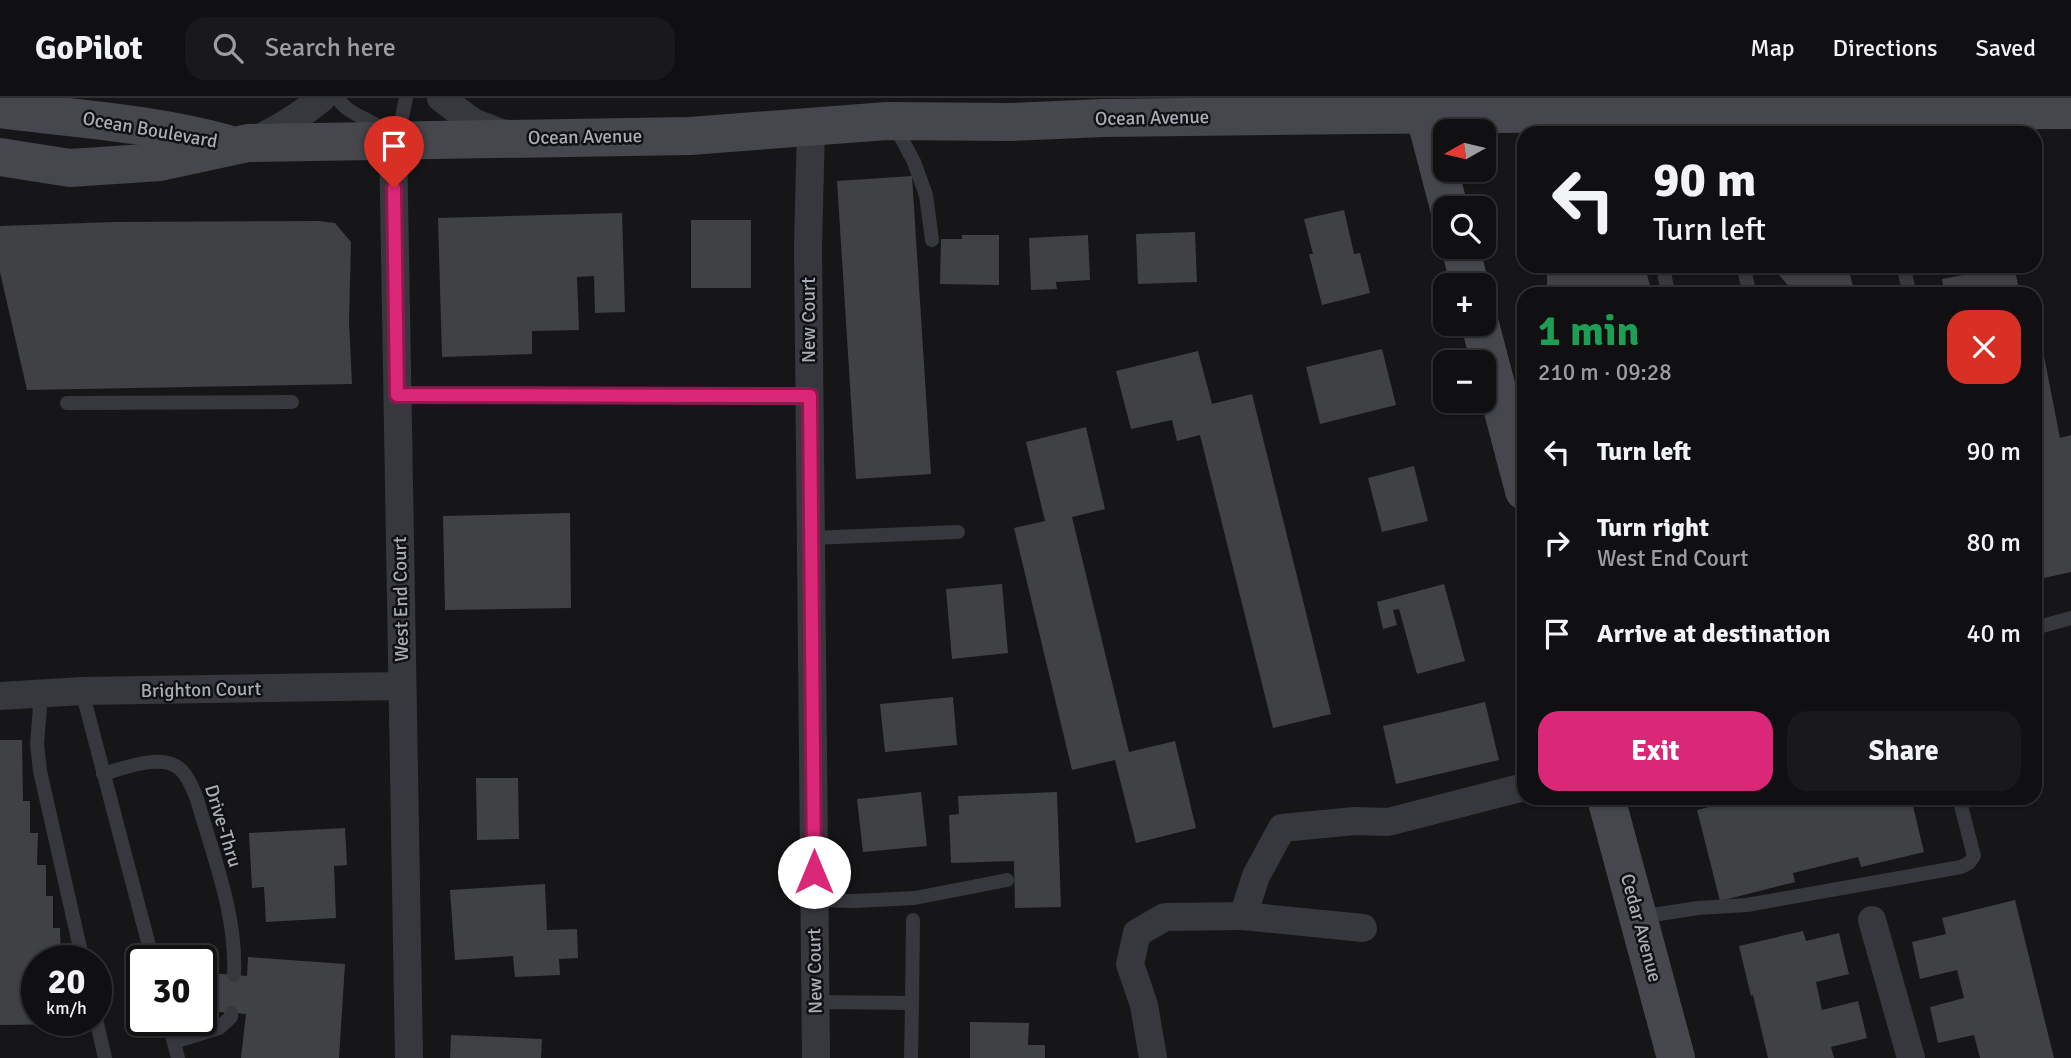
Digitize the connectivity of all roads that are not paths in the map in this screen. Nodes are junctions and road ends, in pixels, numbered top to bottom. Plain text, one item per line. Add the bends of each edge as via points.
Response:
1 (322, 98) edge
2 (338, 98) edge
3 (407, 98) edge
4 (441, 98) edge
5 (1941, 104) edge
6 (1322, 107) edge
7 (0, 109) edge
8 (2071, 110) edge
9 (1425, 116) junction
10 (892, 121) junction
11 (811, 127) junction
12 (521, 138) junction
13 (393, 140) junction
14 (241, 144) junction
15 (0, 157) edge
16 (70, 168) junction
17 (0, 171) edge
18 (1447, 196) edge
19 (932, 240) dead end
20 (1483, 336) edge
21 (397, 395) junction
22 (810, 396) junction
23 (292, 402) dead end
24 (67, 403) dead end
25 (1517, 464) edge
26 (958, 532) dead end
27 (811, 538) junction
28 (2071, 618) edge
29 (2042, 626) edge
30 (402, 686) junction
31 (82, 691) junction
32 (41, 694) junction
33 (0, 696) edge
34 (103, 774) junction
35 (1517, 789) edge
36 (1608, 805) edge
37 (1961, 805) edge
38 (1007, 880) dead end
39 (814, 900) junction
40 (1243, 916) junction
41 (1638, 917) junction
42 (913, 920) dead end
43 (1872, 920) dead end
44 (1363, 928) dead end
45 (79, 945) edge
46 (149, 945) edge
47 (234, 975) dead end
48 (816, 1002) junction
49 (912, 1003) junction
50 (231, 1013) dead end
51 (100, 1036) edge
52 (172, 1036) edge
53 (174, 1042) junction
54 (105, 1058) edge
55 (178, 1058) edge
56 (409, 1058) edge
57 (816, 1058) edge
58 (911, 1058) edge
59 (1153, 1058) edge
60 (1675, 1058) edge
61 (1911, 1058) edge

1 - 14 street via 278,130
2 - 13 lane
3 - 13 lane, West End Court
4 - 12 street via 473,122
5 - 8 main road, Ocean Avenue
5 - 9 main road, Ocean Avenue via 1871,117
6 - 9 main road, Ocean Avenue
6 - 10 main road, Ocean Avenue
7 - 14 main road, Ocean Boulevard via 127,123
9 - 18 main road
10 - 11 main road, Ocean Avenue
10 - 19 lane via 926,195
11 - 12 main road, Ocean Avenue via 690,136
11 - 22 street, New Court
12 - 13 main road, Ocean Avenue
13 - 14 main road, Ocean Avenue
13 - 21 street, West End Court
14 - 16 main road, Ocean Boulevard via 160,162
15 - 16 main road, Ocean Boulevard
16 - 17 main road
20 - 25 main road
21 - 22 lane
21 - 30 street, West End Court
22 - 27 street, New Court
23 - 24 lane
26 - 27 lane
27 - 39 street, New Court
28 - 29 lane
30 - 31 street, Brighton Court
30 - 56 street, West End Court
31 - 32 street, Brighton Court
31 - 34 lane
32 - 33 street, Brighton Court
32 - 45 lane via 40,771
34 - 46 lane
34 - 47 lane, Drive-Thru via 154,762 171,763 185,775 197,799 229,911
35 - 40 street via 1388,821 1282,828 1256,876
36 - 41 main road, Cedar Avenue
37 - 41 lane via 1974,856 1962,867 1747,905
38 - 39 lane via 915,898
39 - 48 street, New Court
40 - 44 street
40 - 59 street via 1165,917 1137,933 1130,964 1144,1005
41 - 60 main road, Cedar Avenue
42 - 49 lane
43 - 61 street
48 - 49 lane
48 - 57 street, New Court
49 - 58 lane
50 - 53 lane via 219,1028
51 - 54 lane
52 - 53 lane
53 - 55 lane

